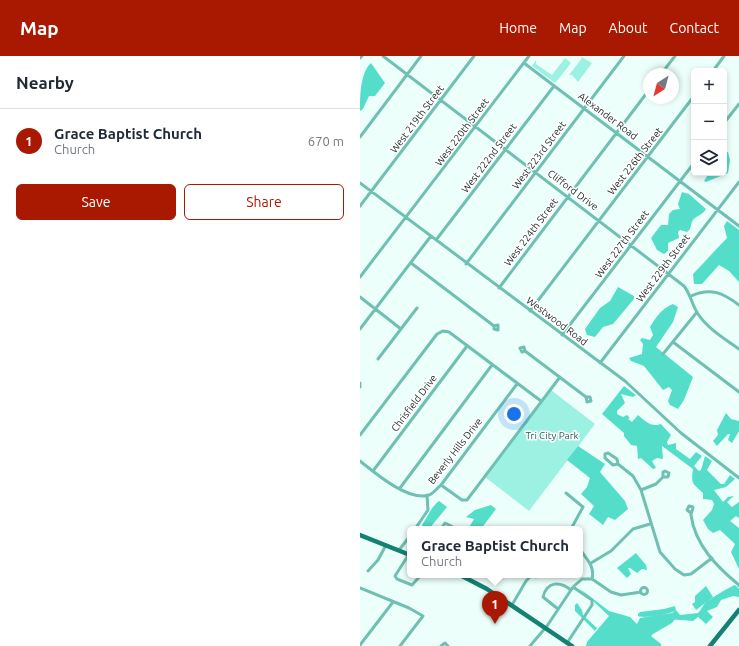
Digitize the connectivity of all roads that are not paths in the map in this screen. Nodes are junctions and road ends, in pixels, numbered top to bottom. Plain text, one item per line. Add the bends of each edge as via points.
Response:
1 (383, 56) edge
2 (421, 56) edge
3 (474, 56) edge
4 (529, 56) edge
5 (624, 56) edge
6 (675, 56) edge
7 (724, 56) edge
8 (524, 63) junction
9 (666, 68) edge
10 (715, 68) edge
11 (407, 75) junction
12 (554, 86) junction
13 (643, 98) edge
14 (441, 100) junction
15 (691, 100) edge
16 (739, 104) edge
17 (584, 109) junction
18 (727, 119) edge
19 (476, 126) junction
20 (616, 133) junction
21 (360, 137) edge
22 (506, 148) junction
23 (648, 157) junction
24 (691, 167) edge
25 (536, 172) junction
26 (680, 181) junction
27 (739, 182) edge
28 (360, 183) edge
29 (372, 192) junction
30 (568, 196) junction
31 (360, 206) edge
32 (718, 210) junction
33 (407, 218) junction
34 (600, 220) junction
35 (739, 226) edge
36 (431, 236) junction
37 (436, 240) junction
38 (632, 244) junction
39 (411, 263) junction
40 (466, 264) junction
41 (669, 274) junction
42 (360, 277) edge
43 (499, 288) junction
44 (691, 296) junction
45 (360, 297) edge
46 (739, 305) edge
47 (417, 308) dead end
48 (375, 309) junction
49 (530, 311) junction
50 (697, 312) junction
51 (494, 326) dead end
52 (360, 328) edge
53 (401, 329) junction
54 (562, 335) junction
55 (673, 342) junction
56 (467, 346) junction
57 (739, 349) edge
58 (525, 351) dead end
59 (663, 354) dead end
60 (378, 359) dead end
61 (600, 363) junction
62 (492, 365) junction
63 (560, 377) junction
64 (360, 383) edge
65 (517, 384) junction
66 (360, 387) edge
67 (739, 392) edge
68 (586, 397) dead end
69 (541, 401) junction
70 (360, 435) edge
71 (360, 461) edge
72 (618, 464) junction
73 (373, 471) junction
74 (663, 477) dead end
75 (739, 478) edge
76 (441, 485) junction
77 (400, 488) junction
78 (641, 490) junction
79 (566, 493) dead end
80 (427, 495) junction
81 (691, 512) dead end
82 (650, 524) junction
83 (417, 526) edge
84 (443, 526) edge
85 (452, 526) edge
86 (573, 526) edge
87 (360, 535) edge
88 (407, 540) edge
89 (386, 545) junction
90 (399, 550) junction
91 (407, 553) edge
92 (583, 553) edge
93 (712, 558) junction
94 (407, 559) edge
95 (591, 563) junction
96 (368, 571) dead end
97 (418, 578) edge
98 (466, 578) edge
99 (529, 578) edge
100 (592, 579) junction
101 (739, 585) edge
102 (360, 588) edge
103 (572, 588) junction
104 (640, 592) dead end
105 (393, 602) junction
106 (512, 605) junction
107 (558, 609) junction
108 (739, 610) edge
109 (588, 611) junction
110 (593, 614) dead end
111 (544, 627) junction
112 (567, 642) junction
113 (360, 645) edge
114 (400, 646) edge
115 (441, 646) edge
116 (448, 646) edge
117 (530, 646) edge
118 (572, 646) edge
119 (710, 646) edge

1 - 11 street, Clifford Drive
2 - 11 street
3 - 14 street, West 219th Street
4 - 8 street, West 220th Street
5 - 17 street, West 223rd Street
6 - 9 street
7 - 10 street
8 - 12 street, Alexander Road
8 - 19 street, West 220th Street
11 - 14 street, Clifford Drive
11 - 21 street
12 - 17 street, Alexander Road
12 - 22 street, West 222nd Street
13 - 20 street, West 224th Street
14 - 19 street, Clifford Drive
14 - 29 street, West 219th Street
15 - 23 street, West 226th Street
16 - 18 street
17 - 20 street, Alexander Road
17 - 25 street, West 223rd Street
19 - 22 street, Clifford Drive
19 - 33 street, West 220th Street
20 - 23 street, Alexander Road
20 - 30 street, West 224th Street
22 - 25 street, Clifford Drive
22 - 37 street, West 222nd Street
23 - 26 street, Alexander Road
23 - 34 street, West 226th Street
24 - 26 street, West 227th Street
25 - 30 street, Clifford Drive
25 - 40 street, West 223rd Street
26 - 32 street, Alexander Road
26 - 38 street, West 227th Street
27 - 32 street, West 229th Street
28 - 29 street, Westwood Road
29 - 31 street, West 219th Street
29 - 33 street, Westwood Road
30 - 34 street, Clifford Drive
30 - 43 street, West 224th Street
32 - 35 street, Alexander Road
32 - 41 street, West 229th Street
33 - 36 street, Westwood Road
33 - 42 street, West 220th Street
34 - 38 street, Clifford Drive
34 - 49 street, West 226th Street
36 - 37 street, Westwood Road
36 - 39 street
37 - 40 street, Westwood Road
38 - 41 street, Clifford Drive
38 - 54 street, West 227th Street
39 - 48 street
39 - 51 street
40 - 43 street, Westwood Road
41 - 44 street, Clifford Drive via 684,286
41 - 61 street, West 229th Street
43 - 49 street, Westwood Road
44 - 46 street via 717,292
44 - 50 street, Clifford Drive
45 - 48 street
47 - 53 street
48 - 52 street
48 - 53 street
49 - 54 street, Westwood Road
50 - 55 street
50 - 57 street, Clifford Drive via 706,324
53 - 60 street
54 - 61 street, Westwood Road
55 - 59 street
55 - 67 street
56 - 62 street
56 - 70 street via 447,331 439,332
56 - 73 street, Chrisfield Drive
58 - 63 street
61 - 75 street, Westwood Road via 629,385 681,434
62 - 65 street
62 - 77 street
63 - 68 street
63 - 69 street
64 - 66 street
65 - 69 street
65 - 76 street, Beverly Hills Drive
69 - 76 street via 468,498 462,500
71 - 73 street
72 - 72 street via 617,459 605,454 605,458 613,465
72 - 78 street via 632,476
73 - 77 street
74 - 78 street via 656,484
76 - 80 street, Beverly Hills Drive
77 - 80 street via 419,496
78 - 82 street
79 - 86 street via 583,507
80 - 83 street, Beverly Hills Drive via 428,510
81 - 93 street via 698,540
82 - 93 street via 660,552 681,574 691,574
82 - 95 street via 634,529 614,548
84 - 85 street via 445,523
87 - 89 main road
88 - 90 street
89 - 90 main road
89 - 96 street
90 - 91 main road
92 - 95 street
93 - 101 street
94 - 97 street via 395,576 412,585
95 - 100 street
98 - 106 main road
99 - 106 street
100 - 103 street via 582,579
100 - 104 street via 616,594
102 - 105 street
103 - 107 street
103 - 107 street via 556,584 546,591 543,597
103 - 109 street via 592,600 592,607
105 - 113 street
105 - 114 street via 423,616
106 - 111 main road
107 - 111 street
108 - 119 main road
109 - 110 street
109 - 112 street
111 - 112 main road
111 - 117 street
112 - 118 main road
115 - 116 street via 445,643

